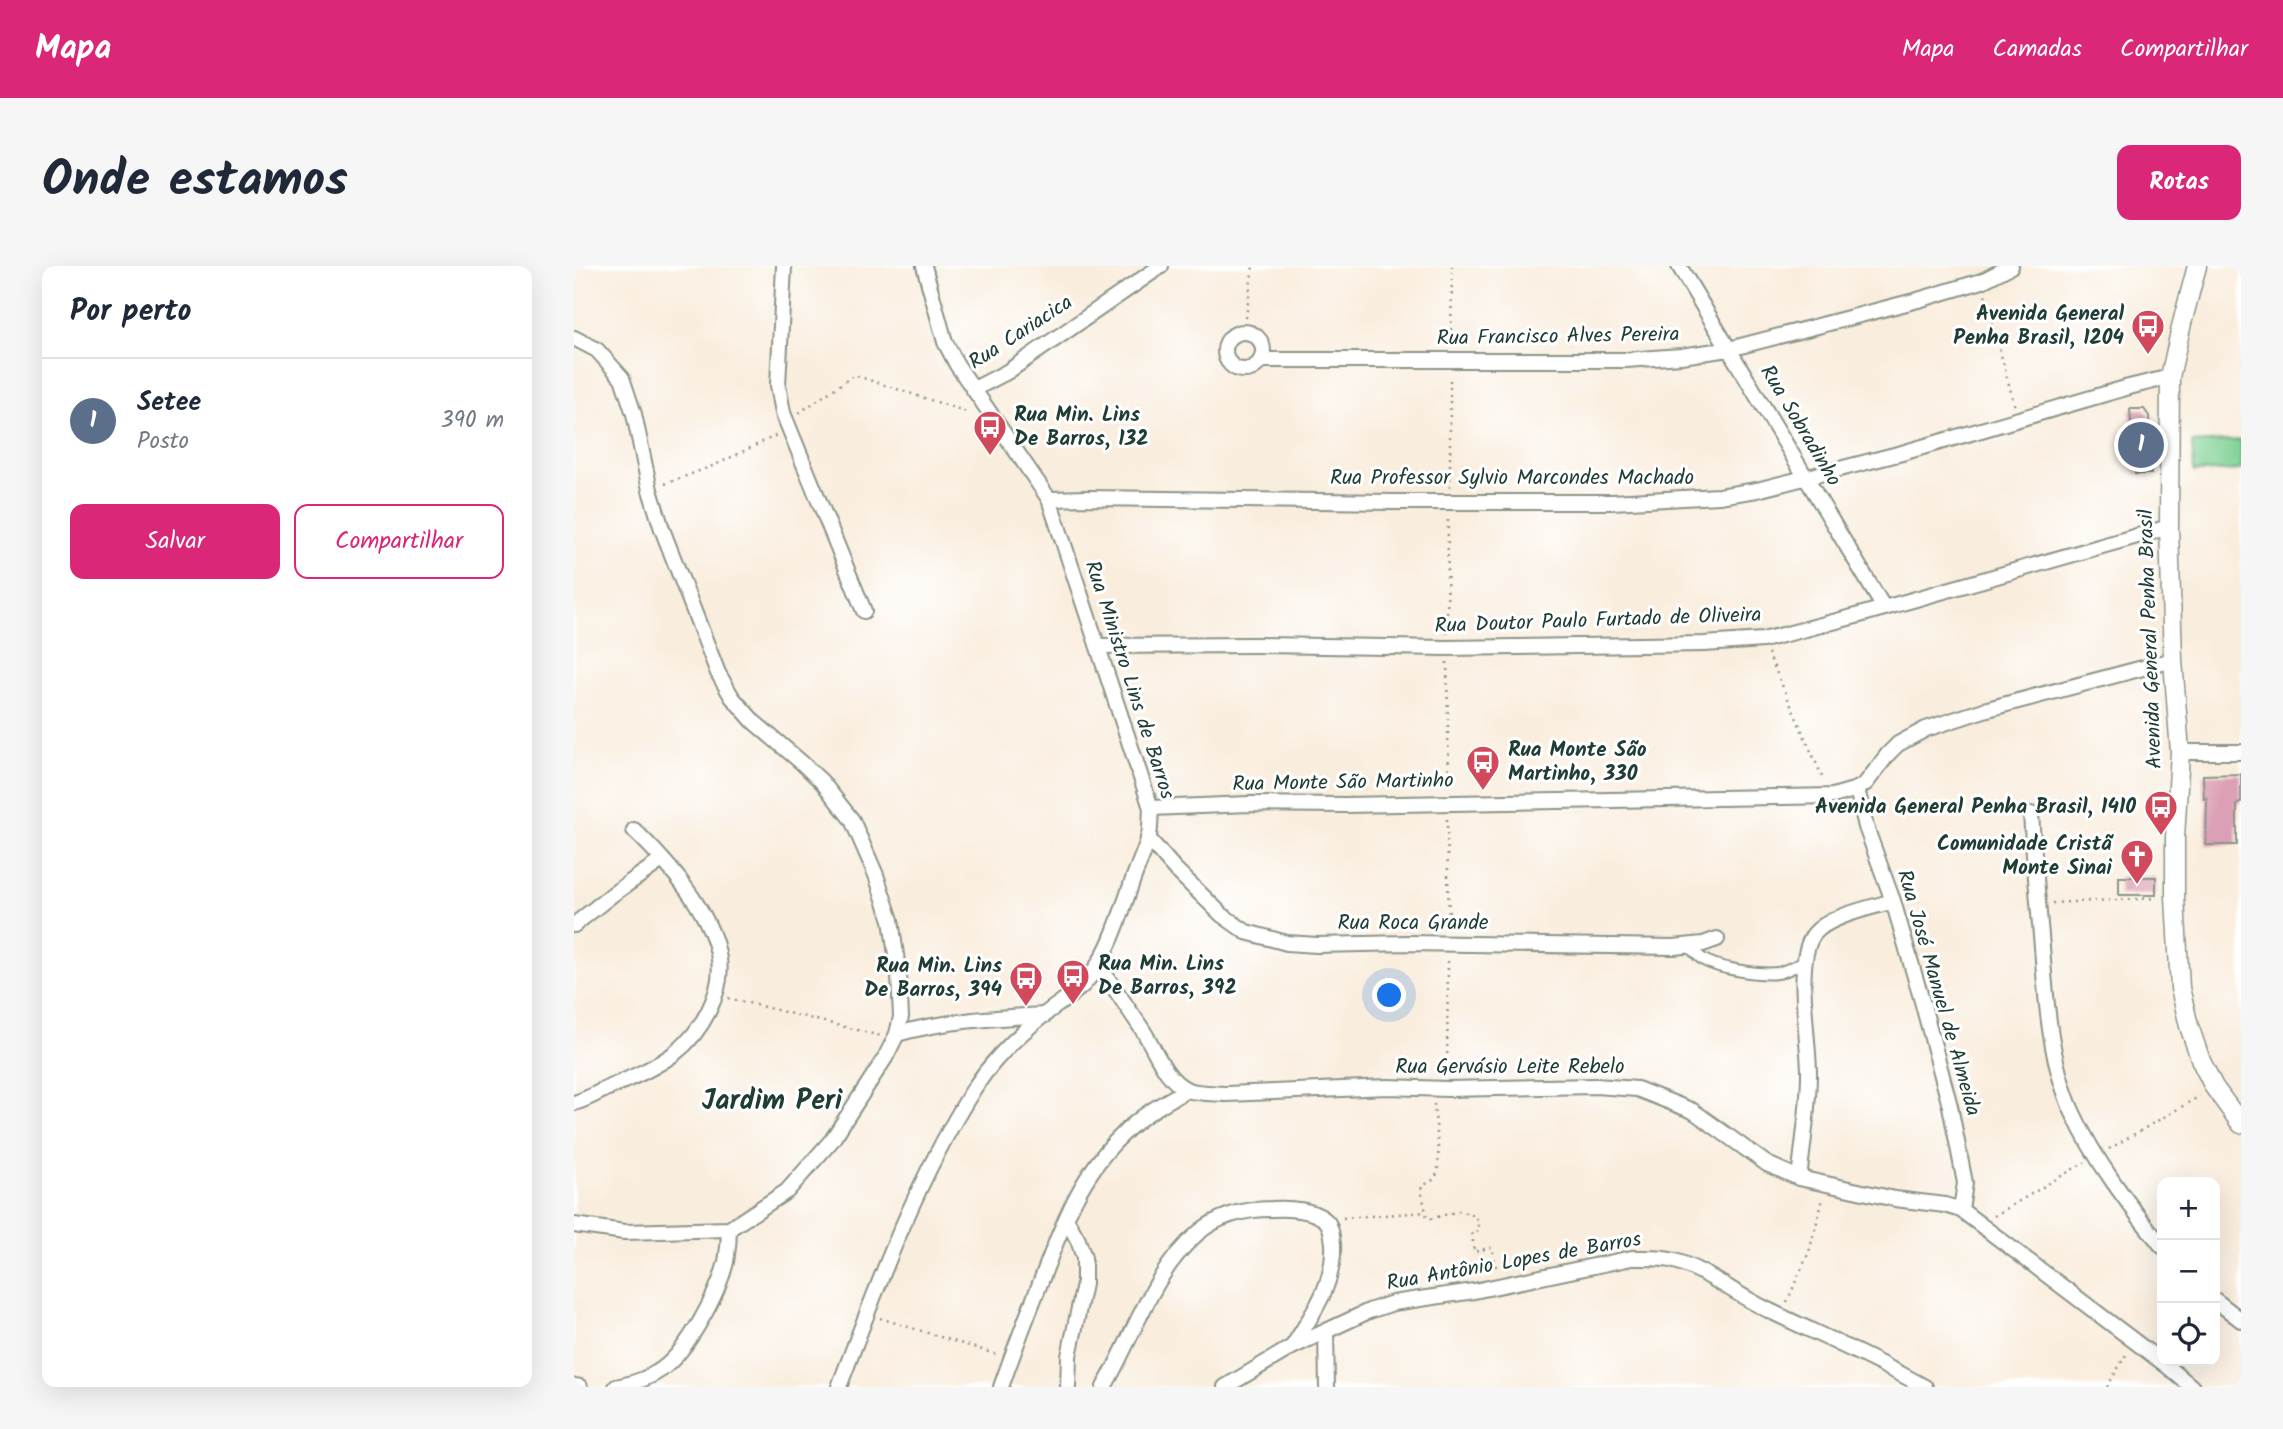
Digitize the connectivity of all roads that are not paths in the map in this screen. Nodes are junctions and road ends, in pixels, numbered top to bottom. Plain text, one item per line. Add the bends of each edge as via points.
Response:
1 (784, 266) edge
2 (924, 266) edge
3 (1161, 266) edge
4 (1679, 266) edge
5 (2011, 266) edge
6 (2197, 266) edge
7 (574, 338) edge
8 (1729, 349) junction
9 (1261, 360) junction
10 (2170, 377) junction
11 (974, 388) junction
12 (1807, 478) junction
13 (1049, 499) junction
14 (2169, 527) junction
15 (1884, 608) junction
16 (864, 611) dead end
17 (1098, 646) junction
18 (2173, 660) junction
19 (2180, 752) junction
20 (2241, 752) edge
21 (1857, 789) junction
22 (1151, 808) junction
23 (2031, 814) dead end
24 (634, 830) dead end
25 (1149, 838) junction
26 (662, 860) junction
27 (1893, 901) junction
28 (574, 925) edge
29 (1717, 939) dead end
30 (1689, 946) junction
31 (1805, 963) junction
32 (1098, 965) junction
33 (1045, 1014) junction
34 (897, 1034) junction
35 (1187, 1090) junction
36 (574, 1103) edge
37 (2241, 1124) edge
38 (1799, 1178) junction
39 (1961, 1210) junction
40 (1066, 1219) junction
41 (574, 1225) edge
42 (729, 1229) junction
43 (2158, 1240) edge
44 (2219, 1303) edge
45 (2241, 1320) edge
46 (1326, 1332) junction
47 (1293, 1347) junction
48 (574, 1386) edge
49 (580, 1387) edge
50 (616, 1387) edge
51 (839, 1387) edge
52 (1002, 1387) edge
53 (1068, 1387) edge
54 (1104, 1387) edge
55 (1224, 1387) edge
56 (1327, 1387) edge
57 (1925, 1387) edge
58 (2192, 1387) edge

1 - 16 street via 778,386 786,425
2 - 11 street, Rua Ministro Lins de Barros via 945,342
3 - 11 street, Rua Cariacica via 1007,372
4 - 8 street, Rua Sobradinho
5 - 8 street, Rua Francisco Alves Pereira via 1982,281 1918,300
6 - 10 street, Avenida General Penha Brasil
7 - 34 street via 597,350 622,378 662,529 718,673 754,722 822,782 852,820 865,847 891,920 900,990
8 - 9 street, Rua Francisco Alves Pereira via 1626,360
8 - 12 street, Rua Sobradinho
9 - 9 street, Rua Francisco Alves Pereira via 1242,370 1226,358 1227,343 1244,332 1256,337 1263,348
10 - 12 street, Rua Professor Sylvio Marcondes Machado
10 - 14 street, Avenida General Penha Brasil
11 - 13 street, Rua Ministro Lins de Barros
12 - 13 street, Rua Professor Sylvio Marcondes Machado via 1719,496 1612,502
12 - 15 street, Rua Sobradinho
13 - 17 street, Rua Ministro Lins de Barros
14 - 15 street, Rua Doutor Paulo Furtado de Oliveira
14 - 18 street, Avenida General Penha Brasil
15 - 17 street, Rua Doutor Paulo Furtado de Oliveira via 1763,640 1692,644
17 - 22 street, Rua Ministro Lins de Barros
18 - 19 street, Avenida General Penha Brasil
18 - 21 street via 1926,729 1898,744
19 - 20 street
19 - 37 street, Avenida General Penha Brasil via 2175,838 2180,988 2201,1061
21 - 22 street, Rua Monte São Martinho via 1833,796
21 - 27 street, Rua José Manuel de Almeida
22 - 25 street, Rua Ministro Lins de Barros
23 - 43 street via 2046,1007 2060,1071 2073,1112 2097,1156
24 - 26 street
25 - 30 street, Rua Roca Grande via 1228,920 1246,932 1287,943
25 - 32 street, Rua Ministro Lins de Barros
26 - 28 street
26 - 36 street via 711,931 719,959 715,995 708,1012 676,1052 632,1078
27 - 31 street via 1825,923 1807,946
27 - 39 street, Rua José Manuel de Almeida via 1950,1106 1965,1183
29 - 30 street, Rua Roca Grande
30 - 31 street via 1702,960 1750,973 1782,972
31 - 38 street via 1809,1076
32 - 33 street, Rua Ministro Lins de Barros
32 - 35 street via 1163,1065
33 - 34 street via 930,1024
33 - 51 street, Rua Ministro Lins de Barros via 999,1055 939,1149
34 - 42 street via 832,1140 787,1191
35 - 38 street, Rua Gervásio Leite Rebelo via 1227,1094 1387,1087 1637,1089 1693,1111 1767,1164
35 - 40 street via 1120,1136 1088,1174
38 - 39 street, Rua Gervásio Leite Rebelo
39 - 58 street, Rua Gervásio Leite Rebelo
40 - 52 street
40 - 53 street via 1083,1258 1084,1284 1069,1356
41 - 42 street via 625,1232
42 - 50 street via 725,1265 684,1346 662,1369
44 - 45 street
46 - 47 street, Rua Antônio Lopes de Barros
46 - 56 street
46 - 57 street, Rua Antônio Lopes de Barros via 1393,1303 1632,1258 1654,1258 1674,1261 1711,1278
47 - 54 street via 1321,1300 1333,1265 1328,1223 1314,1214 1283,1208 1238,1212 1215,1221 1184,1245 1155,1288
47 - 55 street, Rua Antônio Lopes de Barros
48 - 49 street

